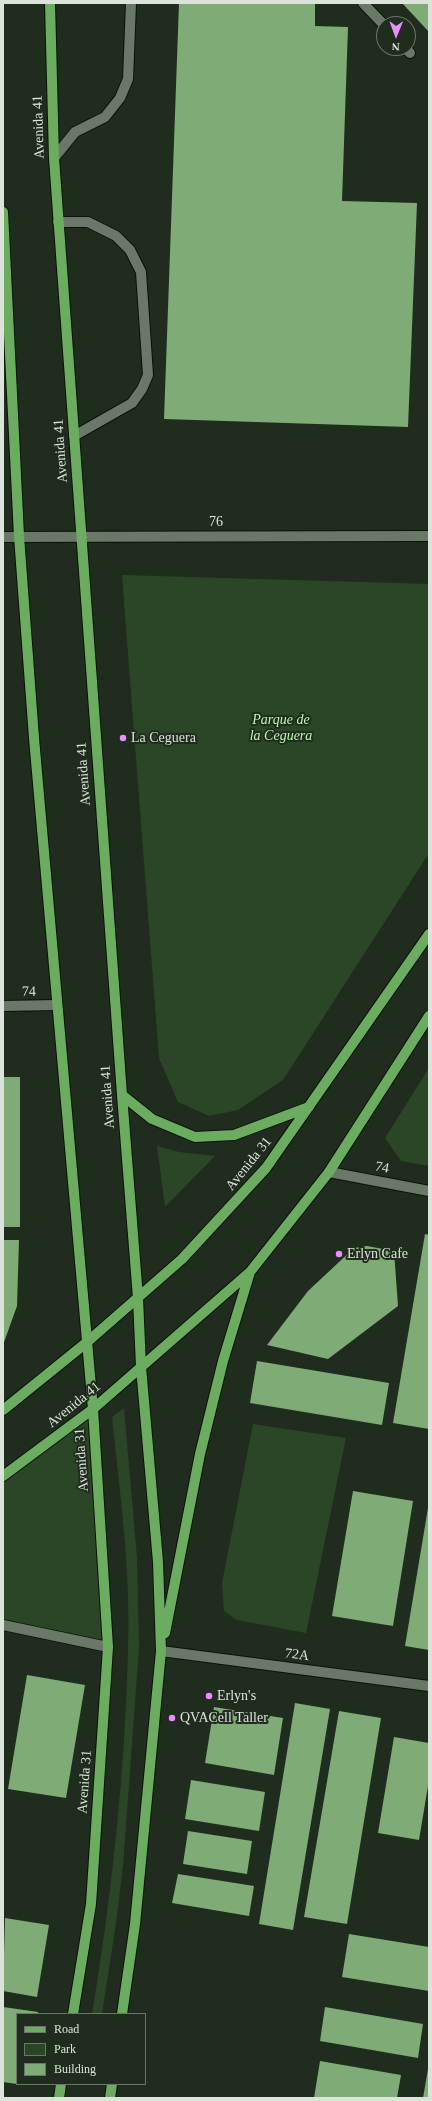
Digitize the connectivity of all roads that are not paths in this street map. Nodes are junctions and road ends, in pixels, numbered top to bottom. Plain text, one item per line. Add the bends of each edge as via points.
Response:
1 (50, 3) edge
2 (131, 3) edge
3 (363, 3) edge
4 (376, 17) edge
5 (54, 158) junction
6 (3, 212) edge
7 (58, 222) junction
8 (74, 436) junction
9 (19, 536) junction
10 (81, 536) junction
11 (429, 536) edge
12 (3, 537) edge
13 (429, 934) edge
14 (56, 1005) junction
15 (3, 1006) edge
16 (429, 1016) edge
17 (122, 1095) junction
18 (309, 1107) junction
19 (329, 1172) junction
20 (429, 1191) edge
21 (250, 1272) junction
22 (138, 1298) junction
23 (86, 1343) junction
24 (141, 1367) junction
25 (93, 1409) junction
26 (3, 1410) edge
27 (3, 1476) edge
28 (3, 1626) edge
29 (108, 1647) junction
30 (161, 1651) junction
31 (429, 1686) edge
32 (73, 2013) edge
33 (122, 2013) edge
34 (61, 2085) edge
35 (112, 2085) edge
36 (59, 2098) edge
37 (110, 2098) edge

1 - 5 main road, Avenida 41
2 - 5 street via 128,79 120,98 105,116 75,132
3 - 4 street
5 - 7 main road, Avenida 41
6 - 9 main road
7 - 8 main road, Avenida 41
7 - 8 street via 88,222 116,236 130,250 141,272 148,375 132,403
8 - 10 main road, Avenida 41
9 - 10 street, 76
9 - 12 street, 76
9 - 14 main road
10 - 11 street, 76
10 - 17 main road, Avenida 41
13 - 18 main road, Avenida 31
14 - 15 street, 74
14 - 23 main road
16 - 19 main road
17 - 18 main road via 152,1119 195,1137 234,1135
17 - 22 main road, Avenida 41
18 - 22 main road, Avenida 31 via 266,1168 182,1259
19 - 20 street, 74
19 - 21 main road
21 - 24 main road
21 - 30 main road via 222,1361 200,1454
22 - 23 main road, Avenida 31
22 - 24 main road, Avenida 41
23 - 25 main road, Avenida 31
23 - 26 main road
24 - 25 main road, Avenida 41
24 - 30 main road via 153,1494
25 - 27 main road, Avenida 41
25 - 29 main road, Avenida 31
28 - 29 street
29 - 32 main road, Avenida 31 via 91,1904
30 - 31 street, 72A
30 - 33 main road via 135,1924
34 - 36 main road
35 - 37 main road

